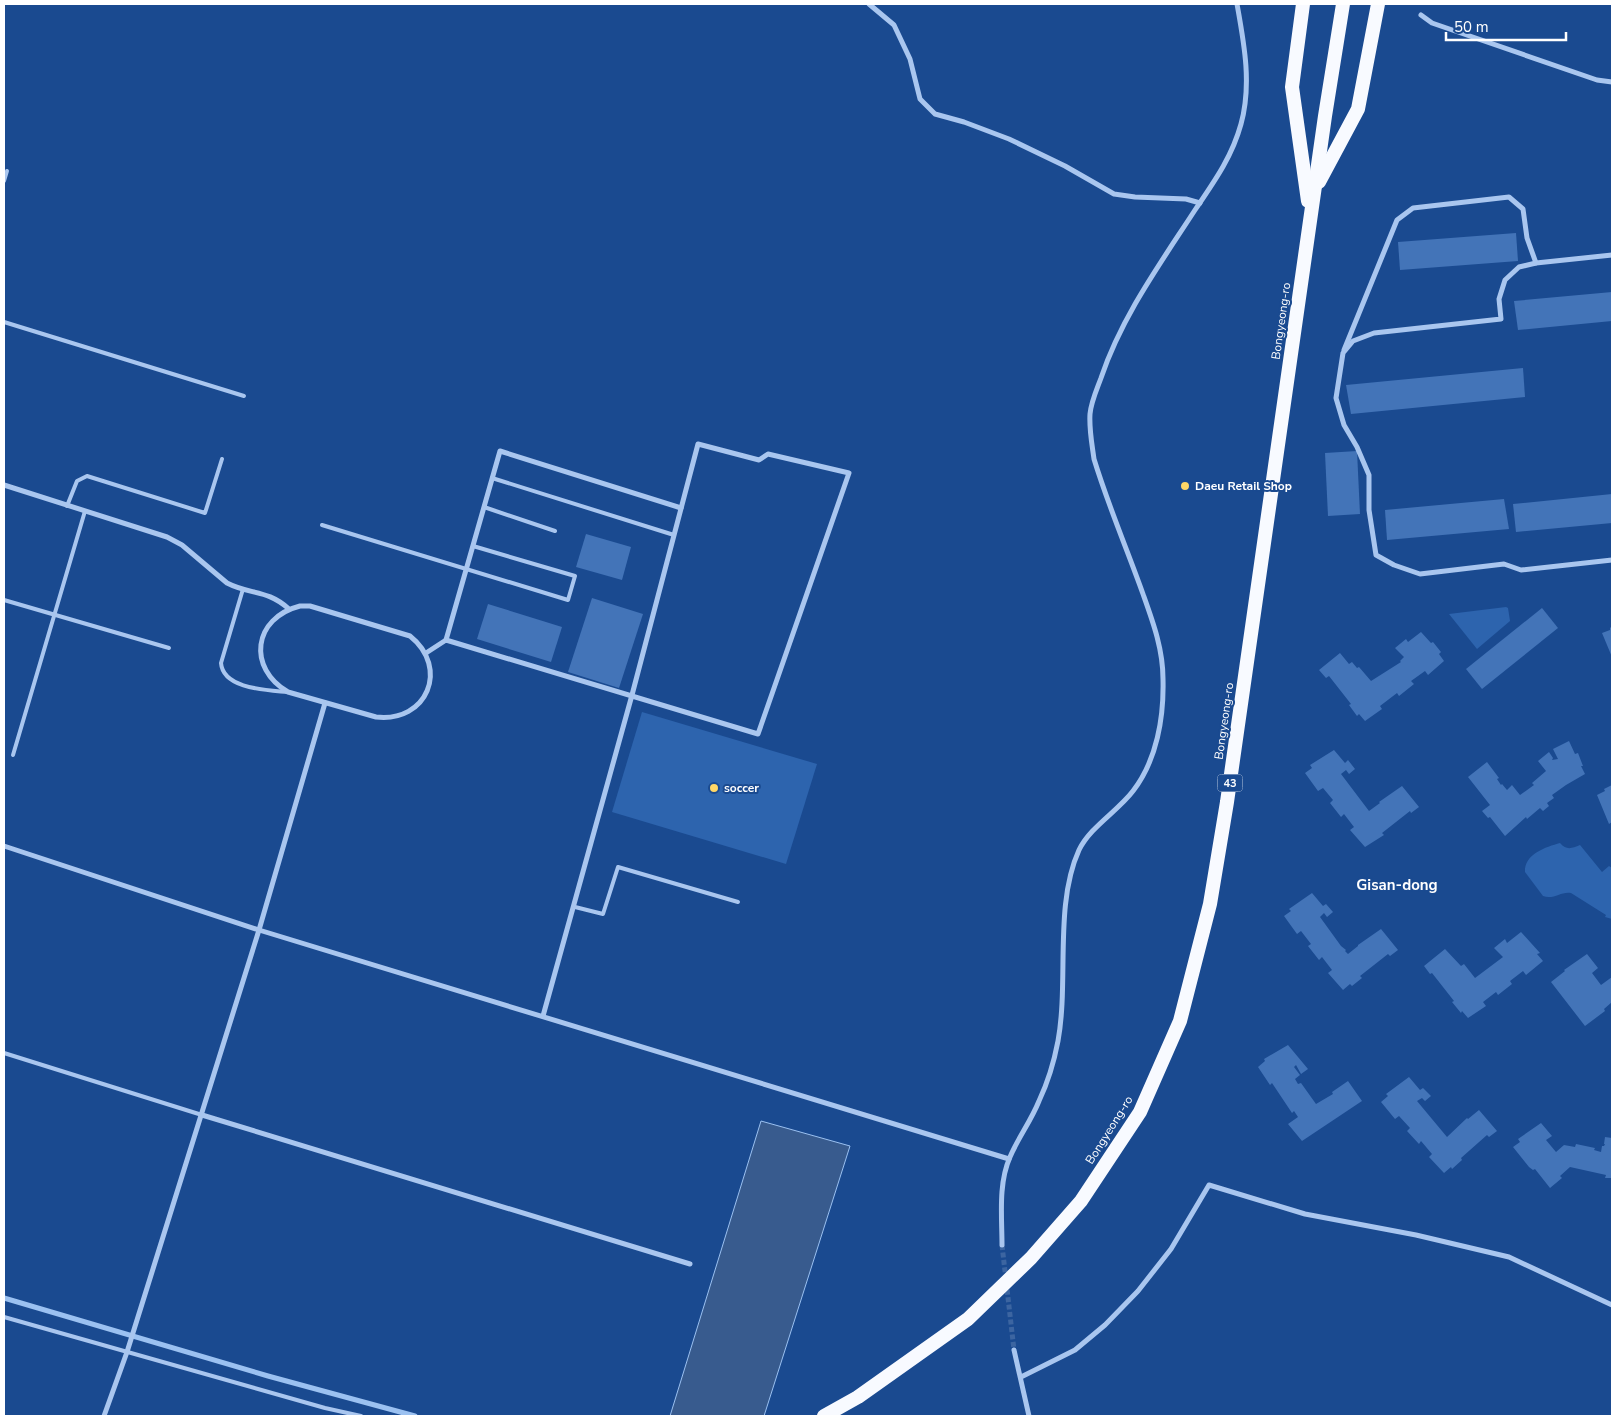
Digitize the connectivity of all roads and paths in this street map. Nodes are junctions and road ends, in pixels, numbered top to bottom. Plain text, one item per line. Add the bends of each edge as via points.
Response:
1 (869, 4) edge
2 (1237, 4) edge
3 (1302, 4) edge
4 (1343, 4) edge
5 (1378, 4) edge
6 (1421, 15) dead end
7 (1612, 82) edge
8 (7, 172) dead end
9 (4, 181) edge
10 (1314, 191) junction
11 (1200, 204) junction
12 (1310, 218) junction
13 (1612, 255) edge
14 (1536, 263) junction
15 (4, 322) edge
16 (1343, 353) junction
17 (244, 396) dead end
18 (222, 460) dead end
19 (492, 478) junction
20 (4, 485) edge
21 (67, 506) junction
22 (484, 507) junction
23 (681, 508) junction
24 (85, 512) junction
25 (322, 525) dead end
26 (555, 531) dead end
27 (674, 535) junction
28 (473, 546) junction
29 (1612, 560) edge
30 (466, 570) junction
31 (243, 589) junction
32 (4, 600) edge
33 (290, 609) junction
34 (54, 615) junction
35 (446, 640) junction
36 (169, 648) dead end
37 (426, 653) junction
38 (288, 692) junction
39 (632, 696) junction
40 (325, 704) junction
41 (13, 754) dead end
42 (4, 846) edge
43 (738, 902) dead end
44 (575, 907) junction
45 (259, 930) junction
46 (543, 1016) junction
47 (4, 1053) edge
48 (202, 1115) junction
49 (1009, 1158) junction
50 (1002, 1245) tunnel mouth
51 (690, 1264) dead end
52 (1612, 1305) edge
53 (4, 1317) edge
54 (1014, 1350) tunnel mouth
55 (127, 1352) junction
56 (1021, 1377) junction
57 (104, 1416) edge
58 (361, 1416) edge
59 (824, 1416) edge
60 (1029, 1416) edge

1 - 11 street via 894,25 910,59 920,99 935,114 1009,139 1114,194 1186,199
2 - 11 street via 1247,59 1242,122 1230,156
3 - 12 highway via 1292,87
4 - 10 highway, Bongyeong-ro / 43
5 - 10 highway via 1358,109
6 - 7 street via 1432,23 1597,80
8 - 9 lane
10 - 12 highway, Bongyeong-ro / 43
11 - 49 street via 1129,311 1110,350 1090,412 1094,459 1159,641 1164,678 1162,710 1149,764 1133,792 1088,837 1075,862 1066,902 1058,1040 1039,1102
12 - 59 highway, Bongyeong-ro / 43 via 1228,802 1210,904 1180,1021 1140,1112 1081,1201 1032,1258 968,1319 858,1397
13 - 14 street
14 - 16 street via 1519,267 1505,280 1499,299 1502,319 1374,334 1353,341
14 - 16 street via 1523,209 1509,196 1413,208 1397,220
15 - 17 lane
16 - 29 street via 1336,398 1344,424 1369,475 1376,555 1420,574 1504,564 1521,570
18 - 21 lane via 205,513 87,476 76,481
19 - 22 street
19 - 23 street via 500,451
19 - 27 lane
20 - 21 street
21 - 24 street
22 - 26 lane
22 - 28 street
23 - 27 street
23 - 39 street via 698,444 760,460 768,454 849,473 758,734
24 - 31 street via 168,538 182,545 219,577
24 - 34 lane
25 - 30 lane
27 - 39 street
28 - 30 street
28 - 30 lane via 575,576 568,600
30 - 35 street
31 - 33 street via 267,594
31 - 38 lane via 221,663 224,674 233,681 262,690
32 - 34 lane
33 - 37 street via 310,606 410,636
33 - 38 street via 268,626 261,652 269,677
34 - 36 lane
34 - 41 lane
35 - 37 street
35 - 39 street
37 - 40 street via 431,677 428,690 417,706 405,714 376,718
38 - 40 street
39 - 44 street
40 - 45 street
42 - 45 street
43 - 44 lane via 618,867 603,914
44 - 46 street
45 - 46 street
45 - 48 street
46 - 49 street
47 - 48 lane
48 - 51 street
48 - 55 street
49 - 50 street via 1003,1182
52 - 56 street via 1509,1256 1305,1214 1209,1185 1171,1249 1138,1291 1105,1325 1075,1350
53 - 55 lane
54 - 56 street
55 - 57 street
55 - 58 lane
56 - 60 street

